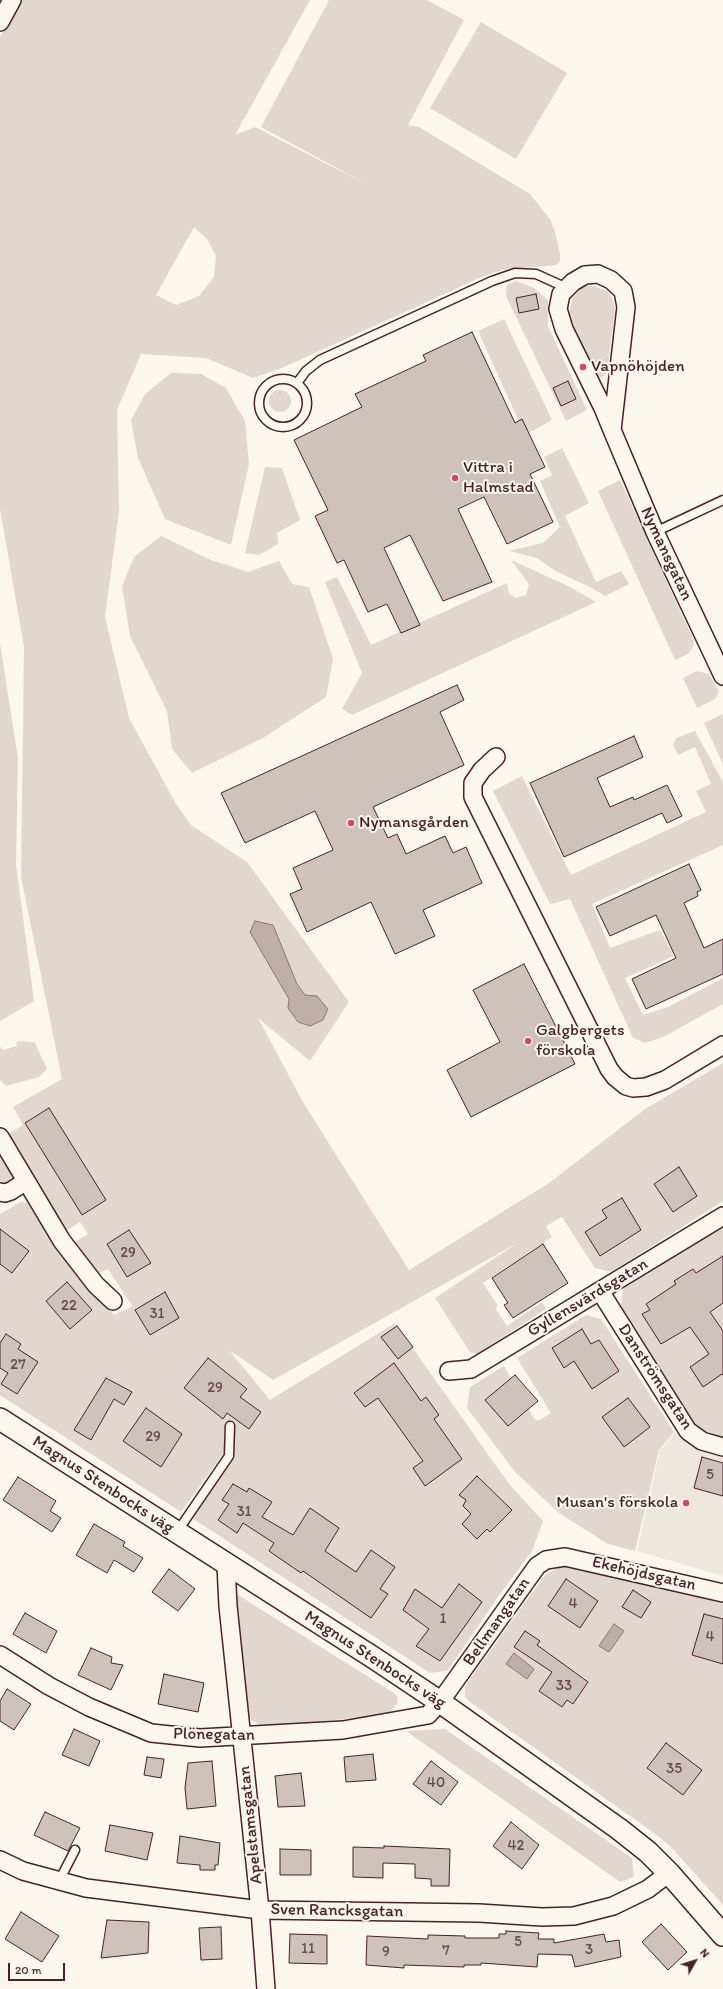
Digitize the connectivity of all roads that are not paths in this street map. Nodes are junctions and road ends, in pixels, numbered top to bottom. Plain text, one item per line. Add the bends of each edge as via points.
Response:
1 (12, 0) edge
2 (0, 22) edge
3 (567, 288) junction
4 (297, 383) junction
5 (612, 430) junction
6 (723, 500) edge
7 (655, 532) junction
8 (723, 676) edge
9 (496, 757) dead end
10 (723, 1045) edge
11 (0, 1137) edge
12 (26, 1181) junction
13 (0, 1192) edge
14 (723, 1216) edge
15 (600, 1291) junction
16 (113, 1301) dead end
17 (449, 1371) dead end
18 (0, 1419) edge
19 (230, 1426) dead end
20 (723, 1447) edge
21 (177, 1532) junction
22 (564, 1557) joint
23 (226, 1564) junction
24 (723, 1593) edge
25 (0, 1655) edge
26 (440, 1702) junction
27 (242, 1737) junction
28 (75, 1850) dead end
29 (0, 1860) edge
30 (669, 1873) junction
31 (59, 1881) junction
32 (260, 1910) junction
33 (723, 1935) edge
34 (266, 1989) edge

1 - 2 street
3 - 4 lane via 536,274 515,273 320,360 306,371
3 - 5 street, Nymansgatan via 561,294 558,309 564,329
3 - 5 street, Nymansgatan via 585,275 598,274 623,290 626,307
4 - 4 lane via 282,379 264,388 259,399 259,407 267,421 282,427 290,426 302,418 306,411 306,395
5 - 7 street, Nymansgatan
6 - 7 lane
7 - 8 street, Nymansgatan
9 - 10 street via 473,783 473,798 615,1077 626,1086 646,1087 665,1080
11 - 12 street
12 - 13 street via 5,1193
12 - 16 street via 70,1253
14 - 15 street, Gyllensvärdsgatan
15 - 17 street, Gyllensvärdsgatan via 471,1368
15 - 20 street, Danströmsgatan via 688,1431 702,1441
18 - 21 street, Magnus Stenbocks väg
19 - 21 lane via 229,1456
21 - 23 street, Magnus Stenbocks väg
22 - 24 street, Ekehöjdsgatan
22 - 26 street, Bellmangatan via 546,1560 537,1566
23 - 26 street, Magnus Stenbocks väg
23 - 27 street, Apelstamsgatan
25 - 27 street, Plönegatan via 49,1686 89,1707 151,1733 200,1738
26 - 27 street, Plönegatan via 428,1715 343,1730
26 - 30 street, Magnus Stenbocks väg via 618,1829 648,1852
27 - 32 street, Apelstamsgatan
28 - 31 lane
29 - 31 street, Sven Rancksgatan via 23,1871
30 - 32 street, Sven Rancksgatan via 648,1889 613,1906 574,1916
30 - 33 street, Magnus Stenbocks väg
31 - 32 street, Sven Rancksgatan via 113,1892
32 - 34 street, Apelstamsgatan

